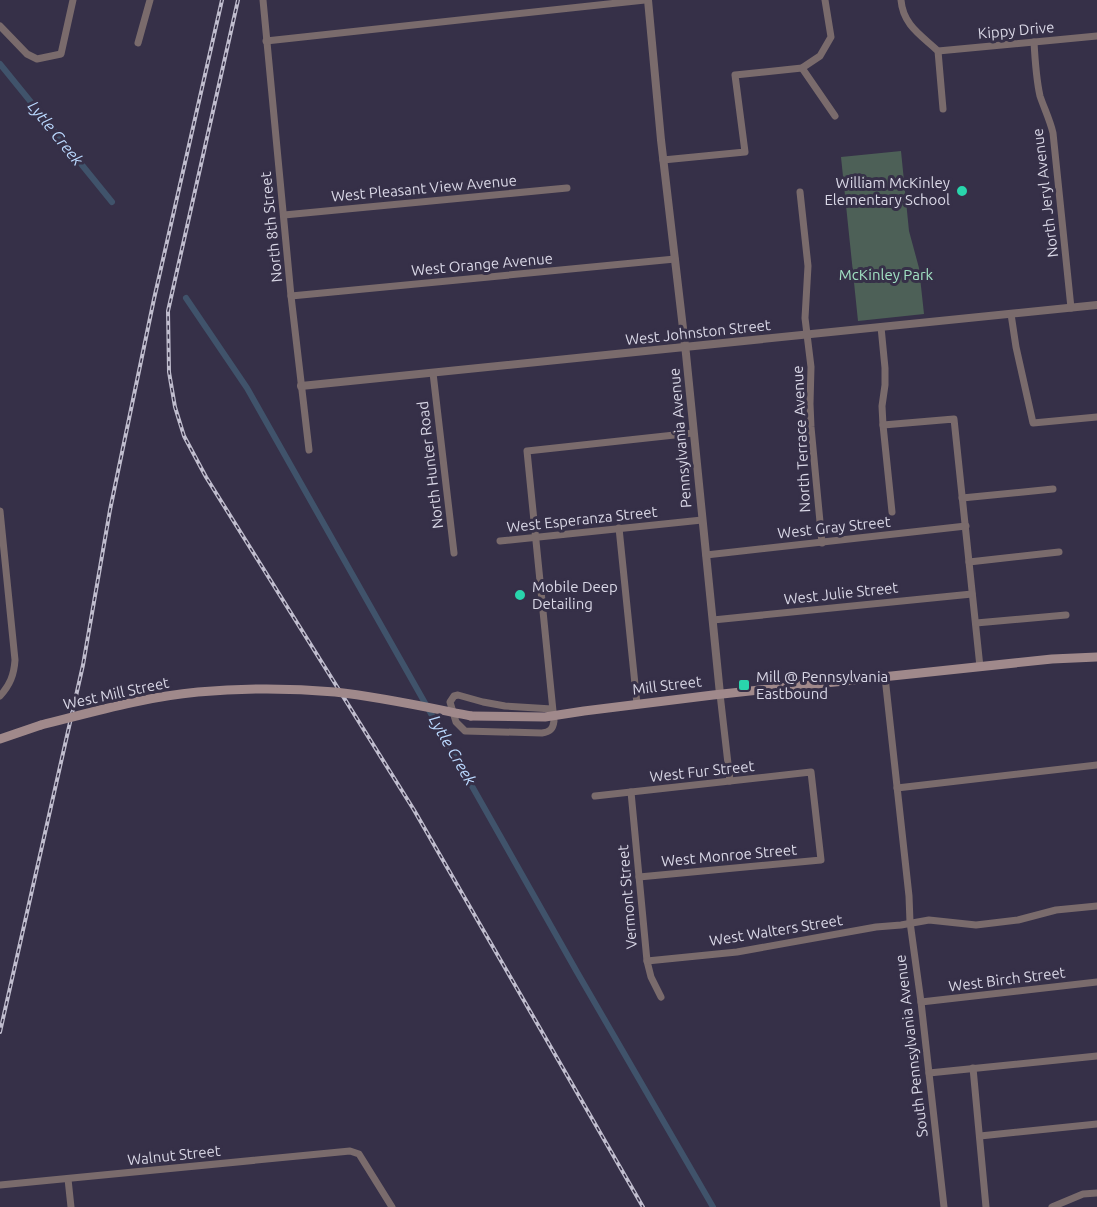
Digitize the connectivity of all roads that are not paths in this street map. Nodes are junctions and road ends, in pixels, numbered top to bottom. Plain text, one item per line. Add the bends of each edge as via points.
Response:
1 (73, 0) edge
2 (150, 0) edge
3 (263, 0) edge
4 (646, 0) edge
5 (825, 0) edge
6 (901, 0) edge
7 (0, 26) edge
8 (1097, 36) edge
9 (266, 41) junction
10 (1034, 42) junction
11 (138, 43) dead end
12 (938, 51) junction
13 (802, 68) junction
14 (943, 109) dead end
15 (835, 116) dead end
16 (663, 160) junction
17 (567, 188) dead end
18 (800, 192) dead end
19 (284, 215) junction
20 (675, 259) junction
21 (291, 296) junction
22 (1097, 305) edge
23 (1071, 308) junction
24 (1011, 314) junction
25 (881, 327) junction
26 (807, 334) junction
27 (685, 347) junction
28 (433, 373) junction
29 (301, 386) junction
30 (1097, 417) edge
31 (883, 425) junction
32 (693, 433) junction
33 (309, 450) dead end
34 (1053, 489) dead end
35 (962, 498) junction
36 (0, 511) edge
37 (892, 512) dead end
38 (702, 520) junction
39 (966, 526) junction
40 (619, 528) junction
41 (535, 537) junction
42 (500, 541) dead end
43 (822, 543) junction
44 (1059, 552) dead end
45 (454, 553) dead end
46 (706, 555) junction
47 (969, 562) junction
48 (972, 594) junction
49 (1066, 615) dead end
50 (713, 620) junction
51 (976, 623) junction
52 (1097, 657) edge
53 (980, 667) junction
54 (885, 677) junction
55 (242, 689) joint
56 (720, 694) junction
57 (0, 696) edge
58 (637, 704) junction
59 (553, 712) junction
60 (0, 739) edge
61 (1097, 765) edge
62 (730, 781) junction
63 (897, 788) junction
64 (630, 792) junction
65 (595, 796) dead end
66 (821, 860) joint
67 (639, 877) junction
68 (1097, 906) edge
69 (910, 922) junction
70 (647, 961) junction
71 (1097, 982) edge
72 (662, 997) dead end
73 (921, 1002) junction
74 (1097, 1056) edge
75 (973, 1068) junction
76 (929, 1073) junction
77 (1097, 1124) edge
78 (980, 1136) junction
79 (68, 1179) junction
80 (0, 1185) edge
81 (1097, 1193) edge
82 (71, 1207) edge
83 (392, 1207) edge
84 (944, 1207) edge
85 (986, 1207) edge
86 (1052, 1207) edge

1 - 7 street via 61,54 37,59
2 - 11 street
3 - 9 street, North 8th Street
4 - 9 street
4 - 16 street, Pennsylvania Avenue
5 - 13 street via 831,37 820,56
6 - 12 street via 908,22
8 - 10 street, Kippy Drive
9 - 19 street, North 8th Street
10 - 12 street, Kippy Drive
10 - 23 street, North Jeryl Avenue via 1036,75 1053,133
12 - 14 street
13 - 15 street
13 - 16 street via 735,75 745,152
16 - 20 street, Pennsylvania Avenue
17 - 19 street, West Pleasant View Avenue
18 - 26 street, North Terrace Avenue via 808,266
19 - 21 street, North 8th Street
20 - 21 street, West Orange Avenue
20 - 27 street, Pennsylvania Avenue
21 - 29 street, North 8th Street
22 - 23 street, West Johnston Street
23 - 24 street, West Johnston Street
24 - 25 street, West Johnston Street
24 - 30 street via 1034,423
25 - 26 street, West Johnston Street
25 - 31 street via 885,368
26 - 27 street, West Johnston Street
26 - 43 street, North Terrace Avenue
27 - 28 street, West Johnston Street
27 - 32 street, Pennsylvania Avenue
28 - 29 street, West Johnston Street
28 - 45 street, North Hunter Road
29 - 33 street, North 8th Street
31 - 35 street via 954,419
31 - 37 street
32 - 38 street, Pennsylvania Avenue
32 - 41 street via 527,451
34 - 35 street
35 - 39 street
36 - 57 street via 15,670
38 - 40 street, West Esperanza Street
38 - 46 street, Pennsylvania Avenue
39 - 43 street, West Gray Street
39 - 47 street
40 - 41 street, West Esperanza Street
40 - 58 street
41 - 42 street, West Esperanza Street
41 - 59 street
43 - 46 street, West Gray Street
44 - 47 street
46 - 50 street, Pennsylvania Avenue
47 - 48 street
48 - 50 street, West Julie Street
48 - 51 street
49 - 51 street
50 - 56 street, Pennsylvania Avenue
51 - 53 street
52 - 53 main road, Mill Street
53 - 54 main road, Mill Street
54 - 56 main road, Mill Street
54 - 63 street, South Pennsylvania Avenue
55 - 59 main road, Mill Street, bridge via 336,692 471,716 545,717
55 - 60 main road, West Mill Street, bridge via 109,707
56 - 58 main road, Mill Street
56 - 62 street
58 - 59 main road, Mill Street
59 - 59 street via 554,725 547,733 465,731 456,722 450,702 458,695
61 - 63 street
62 - 64 street, West Fur Street
62 - 66 street, West Fur Street via 811,772
63 - 69 street, South Pennsylvania Avenue
64 - 65 street, West Fur Street
64 - 67 street, Vermont Street
66 - 67 street, West Monroe Street
67 - 70 street, Vermont Street
68 - 69 street, West Walters Street via 976,925 940,920
69 - 70 street, West Walters Street via 748,951
69 - 73 street, South Pennsylvania Avenue
70 - 72 street, Vermont Street
71 - 73 street, West Birch Street
73 - 76 street, South Pennsylvania Avenue
74 - 75 street
75 - 76 street
75 - 78 street
76 - 84 street, South Pennsylvania Avenue
77 - 78 street
78 - 85 street
79 - 80 street, Walnut Street
79 - 82 street
79 - 83 street, Walnut Street via 350,1151 359,1154
81 - 86 street via 1083,1194

